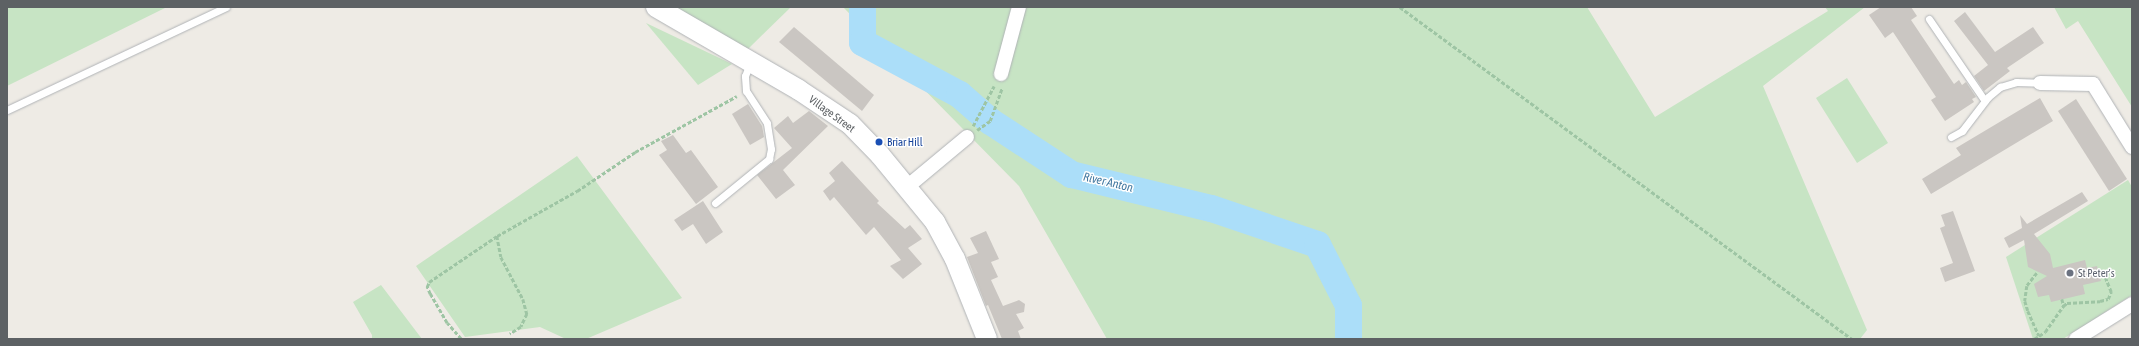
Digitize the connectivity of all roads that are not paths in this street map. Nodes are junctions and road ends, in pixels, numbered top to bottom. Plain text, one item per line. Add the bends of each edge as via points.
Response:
1 (226, 7) edge
2 (656, 7) edge
3 (1019, 7) edge
4 (1929, 19) dead end
5 (750, 61) junction
6 (1002, 70) road end
7 (2040, 83) joint
8 (1985, 100) junction
9 (7, 110) edge
10 (967, 137) road end
11 (1952, 137) dead end
12 (2132, 147) edge
13 (907, 187) junction
14 (716, 203) dead end
15 (2132, 304) edge
16 (987, 339) edge
17 (2076, 339) edge

1 - 9 lane
2 - 5 street, Village Street
3 - 6 street
4 - 8 lane
5 - 13 street, Village Street via 850,124
5 - 14 lane via 745,76 746,91 767,123 771,149 769,159
7 - 8 lane via 2016,82 2000,87
7 - 12 street via 2093,84
8 - 11 lane via 1962,131
10 - 13 street
13 - 16 street, Village Street via 935,222 955,259
15 - 17 street

